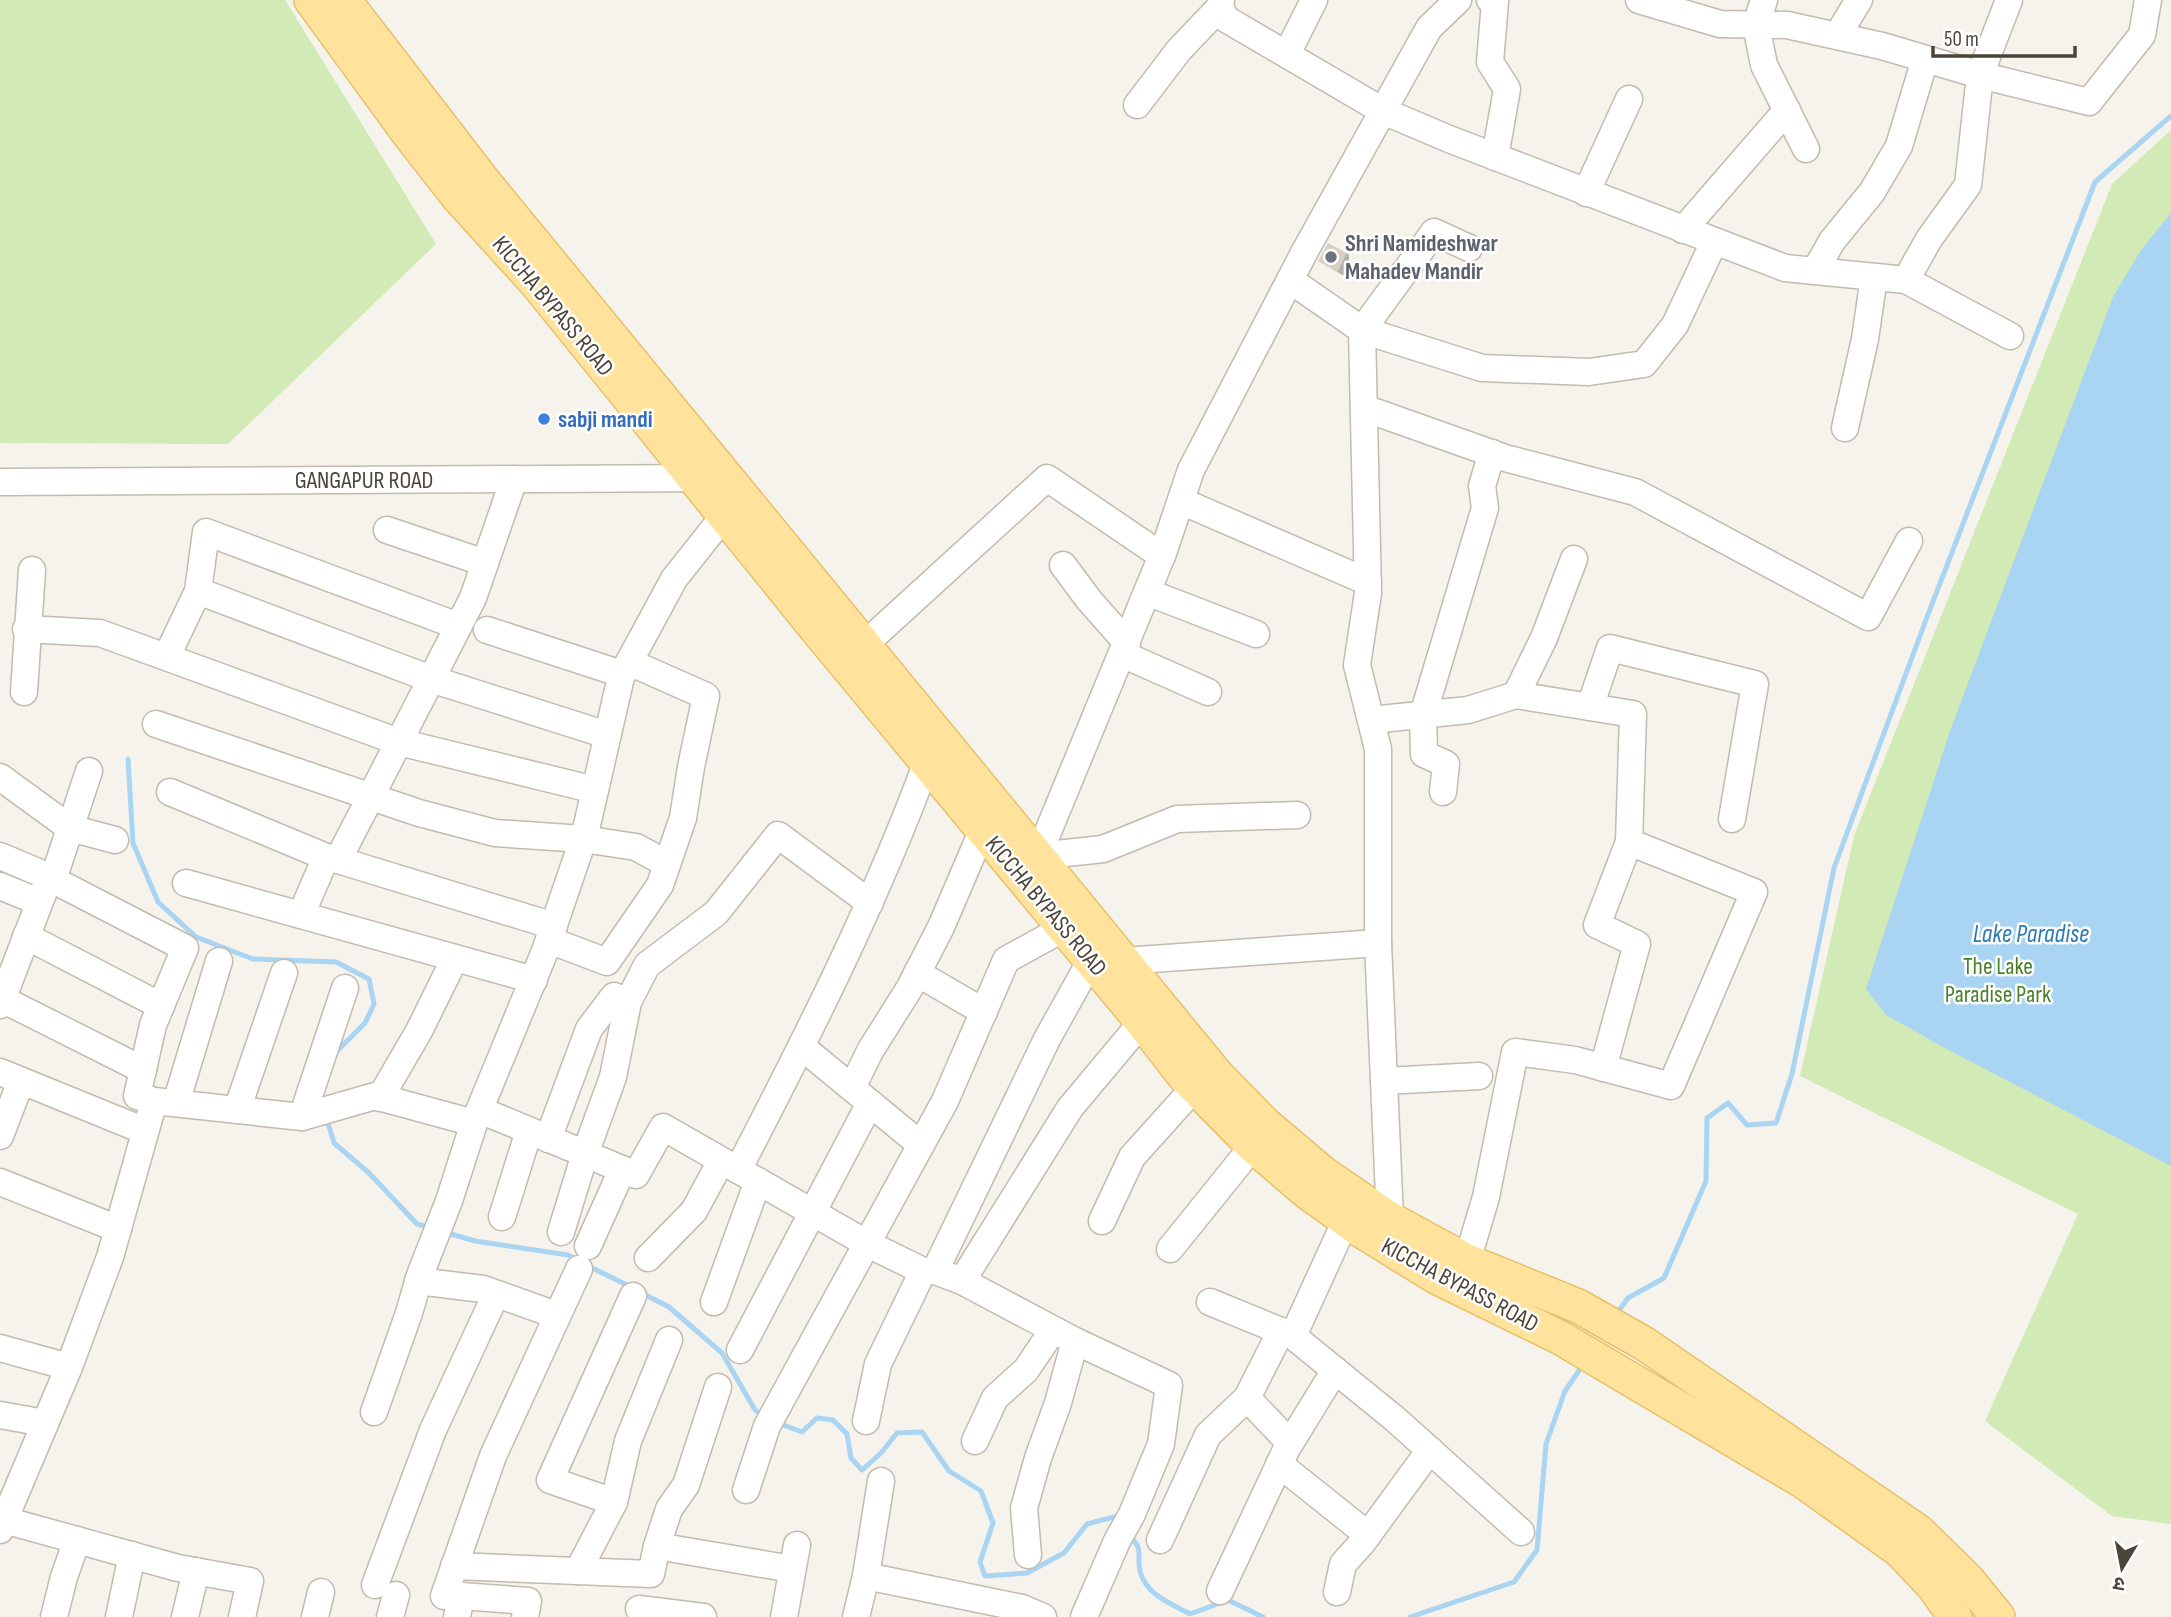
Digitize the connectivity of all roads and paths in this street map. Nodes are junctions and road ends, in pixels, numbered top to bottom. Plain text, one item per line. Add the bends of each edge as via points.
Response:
1 (311, 0) edge
2 (344, 0) edge
3 (1314, 0) edge
4 (1458, 0) edge
5 (1490, 0) edge
6 (1859, 0) edge
7 (2009, 0) edge
8 (2148, 0) edge
9 (1650, 1) edge
10 (1221, 3) edge
11 (1760, 12) edge
12 (1837, 36) junction
13 (1287, 54) junction
14 (1925, 59) junction
15 (1980, 75) junction
16 (1629, 99) dead end
17 (1137, 105) dead end
18 (1787, 110) junction
19 (1383, 111) junction
20 (1806, 149) dead end
21 (1495, 157) junction
22 (1586, 193) junction
23 (1683, 230) junction
24 (1714, 242) junction
25 (1469, 248) dead end
26 (1815, 271) junction
27 (1874, 277) junction
28 (1290, 279) junction
29 (1906, 280) junction
30 (1362, 330) junction
31 (2010, 336) dead end
32 (1364, 408) junction
33 (672, 428) junction
34 (1845, 428) dead end
35 (1492, 453) junction
36 (694, 478) junction
37 (514, 480) junction
38 (0, 482) edge
39 (731, 496) junction
40 (1181, 502) junction
41 (387, 530) dead end
42 (759, 538) junction
43 (1909, 541) dead end
44 (1162, 556) junction
45 (1574, 559) dead end
46 (485, 563) junction
47 (1063, 565) dead end
48 (32, 570) dead end
49 (1368, 582) junction
50 (198, 591) junction
51 (1147, 592) junction
52 (458, 626) junction
53 (26, 629) junction
54 (486, 629) dead end
55 (1256, 634) dead end
56 (864, 645) junction
57 (1124, 648) junction
58 (167, 656) junction
59 (625, 668) junction
60 (431, 679) junction
61 (24, 692) dead end
62 (1208, 692) dead end
63 (1516, 695) junction
64 (1590, 707) junction
65 (1423, 715) junction
66 (1371, 720) junction
67 (156, 724) dead end
68 (607, 736) junction
69 (399, 741) junction
70 (937, 755) junction
71 (89, 771) dead end
72 (0, 778) edge
73 (595, 790) junction
74 (1443, 792) dead end
75 (170, 793) dead end
76 (370, 798) junction
77 (1297, 815) dead end
78 (1732, 819) dead end
79 (70, 828) junction
80 (983, 830) junction
81 (583, 839) junction
82 (115, 840) dead end
83 (1629, 842) junction
84 (0, 856) edge
85 (332, 859) junction
86 (667, 864) junction
87 (1028, 864) junction
88 (51, 878) junction
89 (186, 883) dead end
90 (0, 886) edge
91 (39, 902) junction
92 (870, 902) junction
93 (301, 915) junction
94 (1064, 928) junction
95 (551, 933) junction
96 (26, 936) junction
97 (1378, 943) junction
98 (455, 958) junction
99 (1091, 960) junction
100 (219, 961) dead end
101 (1125, 961) junction
102 (284, 973) dead end
103 (917, 973) junction
104 (534, 980) junction
105 (345, 988) dead end
106 (1, 1002) edge
107 (628, 1002) junction
108 (161, 1006) junction
109 (984, 1012) junction
110 (1142, 1022) junction
111 (802, 1047) junction
112 (1603, 1068) junction
113 (143, 1070) junction
114 (10, 1076) edge
115 (1479, 1076) dead end
116 (1384, 1081) junction
117 (1195, 1087) junction
118 (861, 1096) junction
119 (380, 1098) junction
120 (165, 1102) junction
121 (237, 1110) junction
122 (317, 1113) junction
123 (477, 1117) junction
124 (145, 1131) junction
125 (538, 1135) junction
126 (0, 1136) edge
127 (921, 1145) junction
128 (1265, 1146) junction
129 (585, 1154) junction
130 (622, 1170) junction
131 (739, 1171) junction
132 (0, 1182) edge
133 (814, 1214) junction
134 (502, 1217) dead end
135 (1390, 1219) junction
136 (1346, 1220) junction
137 (1102, 1221) dead end
138 (118, 1229) junction
139 (561, 1232) dead end
140 (866, 1243) junction
141 (1170, 1249) dead end
142 (648, 1258) dead end
143 (1467, 1261) junction
144 (929, 1271) junction
145 (418, 1281) junction
146 (962, 1281) junction
147 (496, 1294) junction
148 (633, 1296) dead end
149 (714, 1302) dead end
150 (1210, 1302) dead end
151 (556, 1315) junction
152 (1287, 1334) junction
153 (1064, 1335) junction
154 (669, 1340) dead end
155 (0, 1348) edge
156 (740, 1350) dead end
157 (69, 1367) junction
158 (1335, 1370) junction
159 (718, 1387) dead end
160 (1247, 1398) junction
161 (374, 1412) dead end
162 (0, 1415) edge
163 (866, 1421) dead end
164 (45, 1423) junction
165 (975, 1441) dead end
166 (1430, 1450) junction
167 (1285, 1453) junction
168 (881, 1481) dead end
169 (9, 1487) edge
170 (746, 1490) dead end
171 (614, 1502) junction
172 (2, 1525) edge
173 (1521, 1532) dead end
174 (1368, 1535) junction
175 (1160, 1539) dead end
176 (77, 1540) junction
177 (657, 1546) junction
178 (132, 1555) junction
179 (1028, 1555) dead end
180 (454, 1566) junction
181 (196, 1571) junction
182 (578, 1571) junction
183 (866, 1576) junction
184 (1220, 1591) dead end
185 (1337, 1592) dead end
186 (387, 1599) edge
187 (459, 1607) edge
188 (639, 1609) dead end
189 (54, 1617) edge
190 (119, 1617) edge
191 (185, 1617) edge
192 (242, 1617) edge
193 (525, 1617) edge
194 (704, 1617) edge
195 (784, 1617) edge
196 (856, 1617) edge
197 (1043, 1617) edge
198 (1084, 1617) edge
199 (1955, 1617) edge
200 (1998, 1617) edge

1 - 33 main road, KICCHA BYPASS ROAD via 458,197
2 - 33 main road
3 - 13 street
4 - 19 street via 1429,28
5 - 21 street via 1495,2 1490,62 1507,89
6 - 12 street
7 - 15 street
8 - 15 street via 2142,35 2089,102
9 - 11 street via 1720,24
10 - 13 street via 1226,19
10 - 17 street
11 - 12 street via 1787,25
11 - 18 street via 1764,65
12 - 14 street
13 - 19 street
14 - 15 street
14 - 26 street via 1899,145 1872,192 1832,241
15 - 29 street via 1968,186
16 - 22 street
18 - 20 street
18 - 23 street
19 - 21 street
19 - 28 street
21 - 22 street
22 - 23 street
23 - 24 street
24 - 26 street via 1785,268
24 - 30 street via 1675,325 1644,364 1589,372 1482,368
25 - 30 street via 1434,232
26 - 27 street
27 - 29 street
27 - 34 street
28 - 30 street
28 - 40 street via 1191,470
29 - 31 street
30 - 32 street
32 - 35 street
32 - 49 street
33 - 36 main road, KICCHA BYPASS ROAD
33 - 39 main road
35 - 43 street via 1635,492 1868,617
35 - 65 street via 1482,486 1485,508
36 - 37 street, GANGAPUR ROAD
36 - 39 main road, KICCHA BYPASS ROAD
37 - 38 street, GANGAPUR ROAD
37 - 46 street
39 - 42 main road, KICCHA BYPASS ROAD
39 - 59 street via 674,579
40 - 44 street
40 - 49 street
41 - 46 street
42 - 56 main road
42 - 70 main road, KICCHA BYPASS ROAD
44 - 51 street
44 - 56 street via 1047,478
45 - 63 street
46 - 52 street
47 - 57 street
48 - 53 street
49 - 66 street via 1357,665
50 - 52 street via 206,532
50 - 58 street
50 - 60 street
51 - 55 street
51 - 57 street
52 - 60 street
53 - 58 street via 100,632
53 - 61 street
54 - 59 street
56 - 70 main road
57 - 62 street
57 - 87 street
58 - 69 street
59 - 68 street
59 - 86 street via 706,696 683,818
60 - 68 street
60 - 69 street
63 - 64 street
63 - 65 street via 1468,710
64 - 78 street via 1610,648 1755,684
64 - 83 street via 1633,715
65 - 66 street
65 - 74 street via 1424,754 1446,764
66 - 97 street via 1378,749
67 - 76 street
68 - 73 street
69 - 73 street
69 - 76 street
70 - 80 main road, KICCHA BYPASS ROAD
70 - 87 main road
70 - 92 street
71 - 79 street
72 - 79 street
73 - 81 street
75 - 85 street
76 - 81 street via 495,833
76 - 85 street
77 - 87 street via 1177,819 1103,849
79 - 82 street
79 - 88 street
80 - 87 main road, KICCHA BYPASS ROAD
80 - 103 street
81 - 86 street via 636,847
81 - 95 street
83 - 112 street via 1597,925 1637,944
83 - 112 street via 1754,892 1671,1086
84 - 88 street
85 - 93 street
85 - 95 street
86 - 95 street via 660,885 607,962
87 - 94 main road, KICCHA BYPASS ROAD
87 - 101 main road
88 - 91 street
88 - 108 street via 185,948
89 - 93 street
90 - 91 street
91 - 96 street
92 - 107 street via 778,835 716,913 647,965
92 - 111 street
93 - 98 street
94 - 99 main road, KICCHA BYPASS ROAD
94 - 109 street via 1006,960
95 - 104 street
96 - 106 street
96 - 108 street
97 - 101 street
97 - 116 street
98 - 104 street
98 - 119 street
99 - 110 main road, KICCHA BYPASS ROAD
99 - 144 street
100 - 120 street
101 - 128 main road via 1217,1075
102 - 121 street
103 - 109 street
103 - 118 street via 870,1051
104 - 123 street
105 - 122 street
106 - 113 street
107 - 125 street via 614,996 589,1029
107 - 129 street via 613,1077
108 - 113 street
109 - 127 street
110 - 117 main road, KICCHA BYPASS ROAD
110 - 146 street via 1070,1108
111 - 118 street
111 - 131 street
112 - 143 street via 1515,1052 1486,1197
113 - 120 street via 137,1096
114 - 124 street
114 - 126 street
115 - 116 street
116 - 135 street
117 - 128 main road, KICCHA BYPASS ROAD
117 - 137 street via 1132,1157
118 - 127 street
118 - 133 street
119 - 122 street
119 - 123 street
120 - 121 street
120 - 124 street
121 - 122 street
123 - 125 street
123 - 145 street
124 - 138 street
125 - 129 street
125 - 134 street
127 - 140 street
128 - 135 main road via 1323,1173
128 - 136 main road, KICCHA BYPASS ROAD via 1307,1192
128 - 141 street
129 - 130 street
129 - 139 street
130 - 131 street via 636,1175 663,1127
130 - 151 street
131 - 133 street
131 - 142 street
131 - 149 street
132 - 138 street
133 - 140 street
133 - 156 street
135 - 143 main road
136 - 152 street
136 - 199 main road, KICCHA BYPASS ROAD via 1436,1277 1559,1337 1804,1482 1899,1550
138 - 157 street
140 - 144 street
140 - 170 street via 772,1417
143 - 200 main road via 1578,1306 1645,1344 1918,1531
144 - 146 street
144 - 163 street via 878,1364
145 - 147 street
145 - 161 street
146 - 153 street
147 - 151 street
147 - 186 street via 432,1430
148 - 171 street via 550,1480
150 - 152 street
151 - 180 street via 493,1456
152 - 158 street
152 - 160 street
153 - 165 street via 995,1398
153 - 179 street via 1058,1403 1024,1508
153 - 198 street via 1169,1385 1161,1444
154 - 171 street via 628,1441
155 - 157 street
157 - 164 street
158 - 166 street
158 - 167 street
159 - 177 street via 687,1485 669,1509
160 - 167 street
160 - 175 street via 1208,1435
162 - 164 street
164 - 169 street
166 - 173 street
166 - 174 street
167 - 174 street
167 - 184 street
168 - 183 street
169 - 172 street
171 - 182 street
172 - 176 street
174 - 185 street via 1343,1564
176 - 178 street
176 - 189 street
177 - 182 street via 651,1574
177 - 195 street via 795,1557
178 - 181 street
178 - 190 street
180 - 182 street
180 - 187 street via 444,1596
181 - 191 street
181 - 192 street via 250,1581
183 - 196 street
183 - 197 street via 1022,1608
187 - 193 street via 528,1601
188 - 194 street

